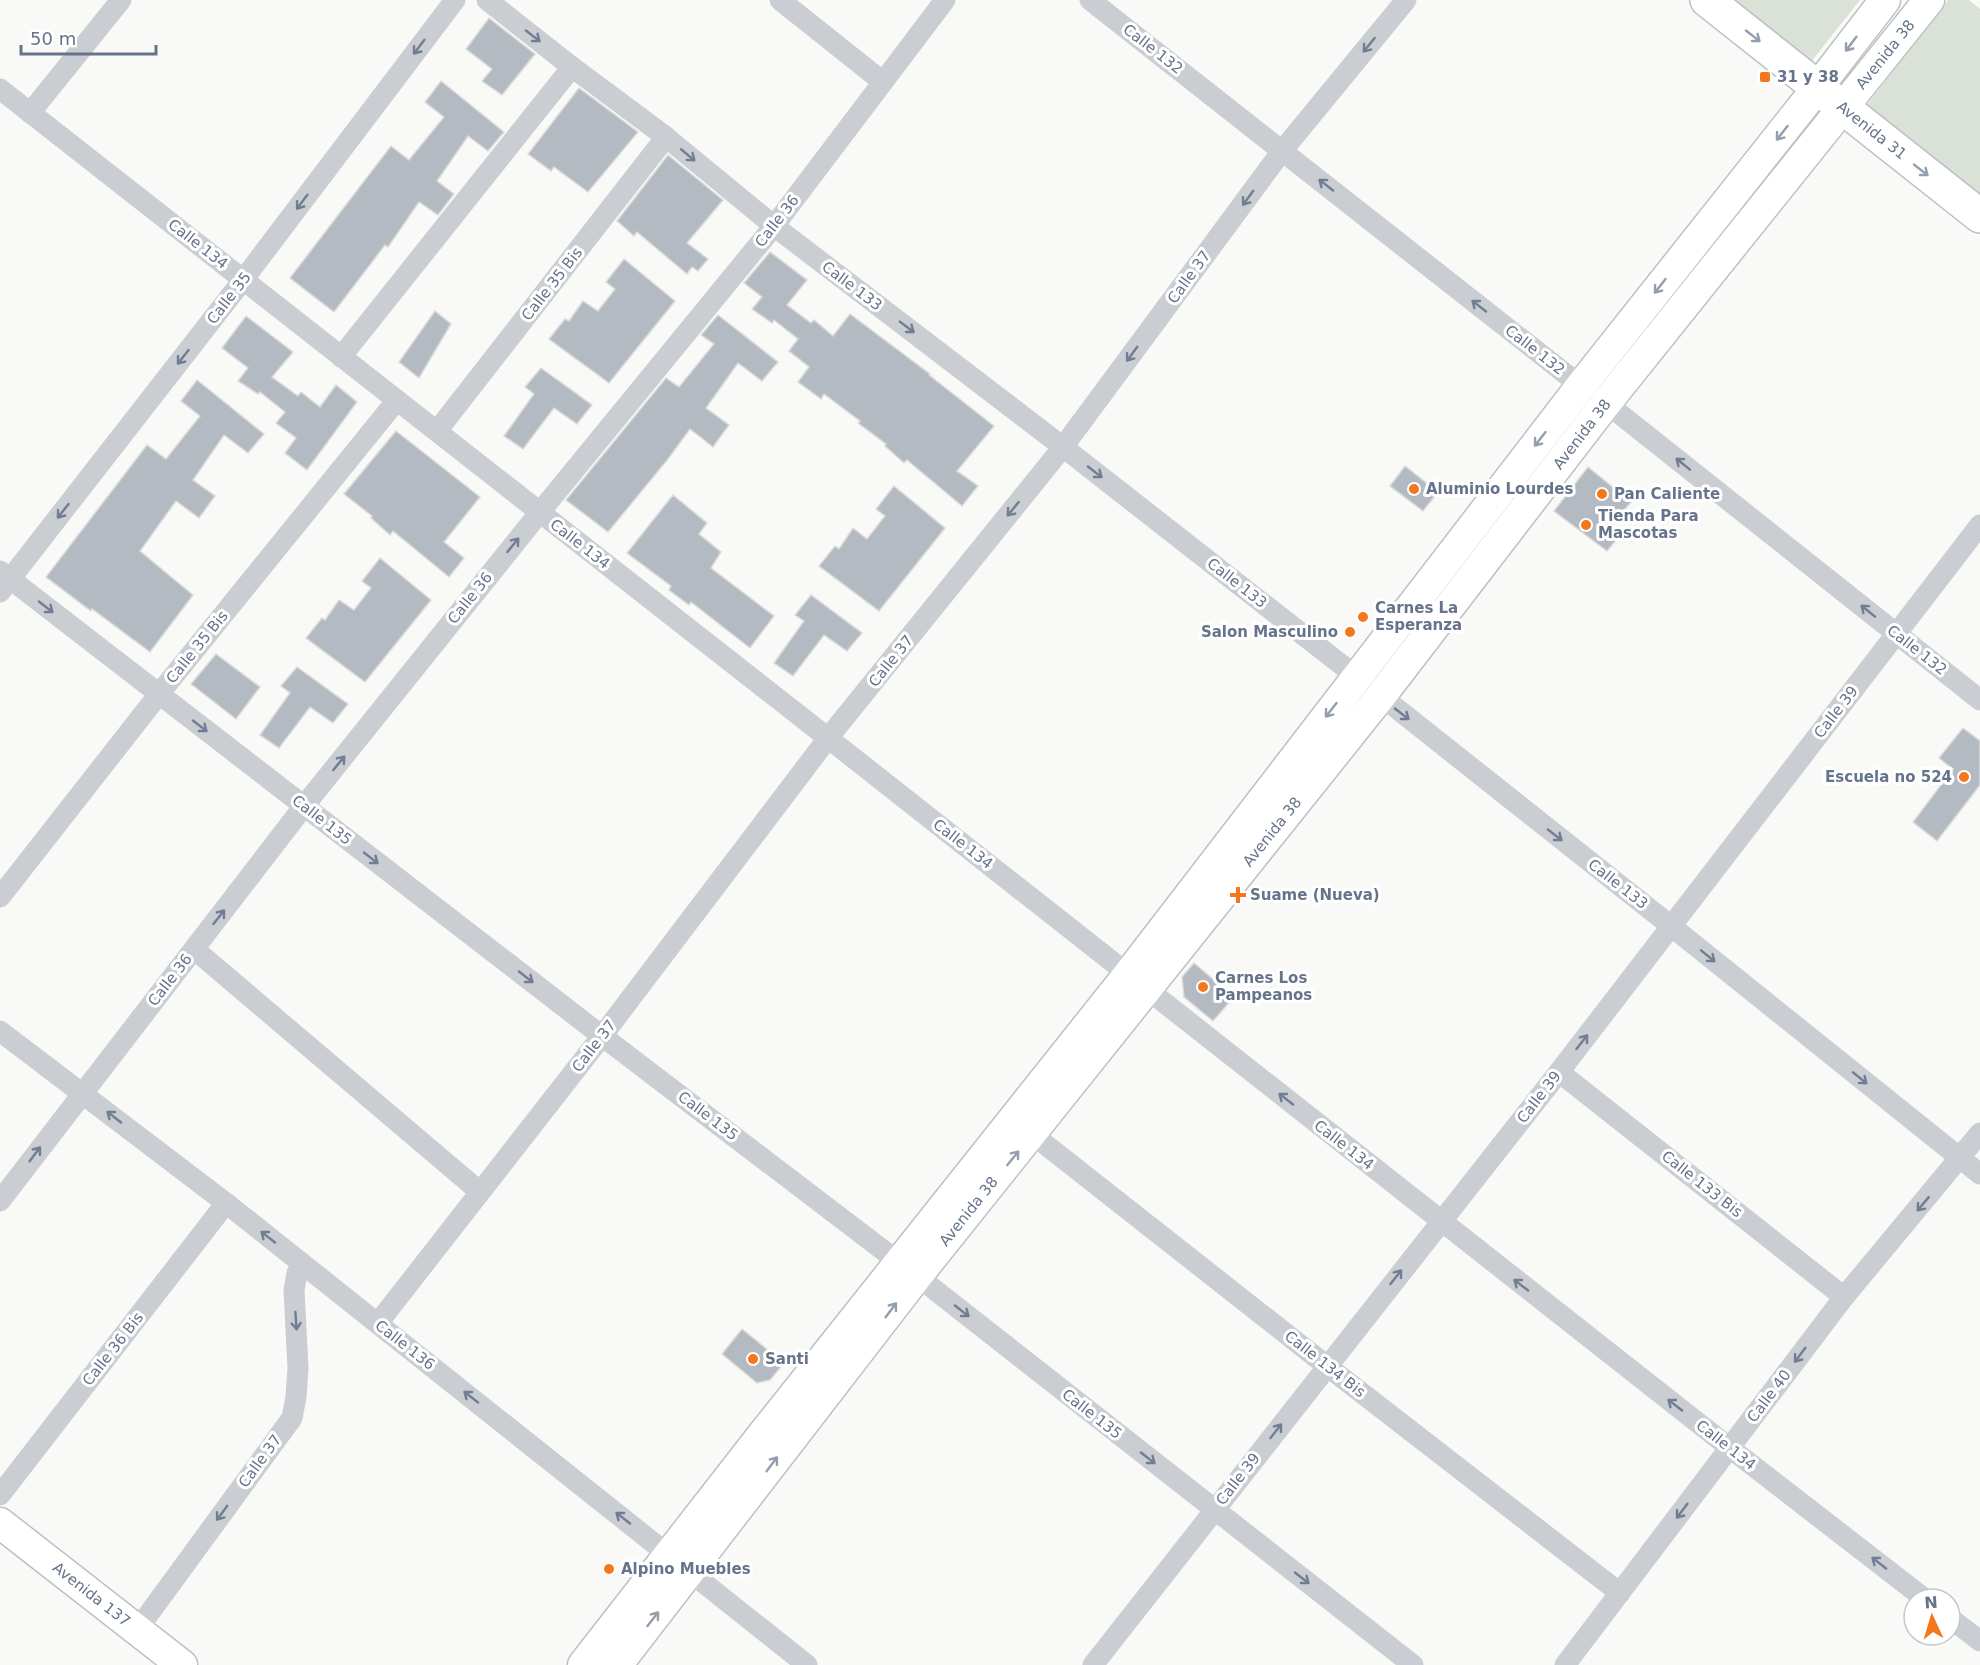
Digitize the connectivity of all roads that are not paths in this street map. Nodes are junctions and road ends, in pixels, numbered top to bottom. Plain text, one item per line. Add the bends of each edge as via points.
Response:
1 (121, 0) edge
2 (455, 0) edge
3 (487, 0) edge
4 (780, 0) edge
5 (945, 0) edge
6 (1090, 0) edge
7 (1406, 0) edge
8 (1707, 0) edge
9 (1885, 0) edge
10 (1929, 0) edge
11 (572, 67) junction
12 (883, 82) junction
13 (0, 89) edge
14 (1830, 98) junction
15 (30, 113) junction
16 (666, 136) junction
17 (1282, 151) junction
18 (1980, 216) edge
19 (774, 226) junction
20 (243, 280) junction
21 (341, 357) junction
22 (1581, 386) junction
23 (397, 400) junction
24 (1606, 403) junction
25 (437, 431) junction
26 (1063, 447) junction
27 (540, 512) junction
28 (1980, 525) edge
29 (3, 581) edge
30 (1897, 634) junction
31 (1357, 677) junction
32 (159, 694) junction
33 (1380, 697) junction
34 (1980, 700) edge
35 (828, 738) junction
36 (304, 806) junction
37 (0, 897) edge
38 (1671, 926) junction
39 (194, 949) junction
40 (1138, 982) junction
41 (0, 1031) edge
42 (602, 1036) junction
43 (1559, 1072) junction
44 (82, 1093) junction
45 (1980, 1133) edge
46 (1032, 1134) junction
47 (1960, 1159) junction
48 (1980, 1174) edge
49 (480, 1191) junction
50 (0, 1201) edge
51 (225, 1203) junction
52 (1440, 1221) junction
53 (304, 1266) junction
54 (908, 1269) junction
55 (1844, 1297) junction
56 (378, 1323) junction
57 (1327, 1366) junction
58 (1730, 1448) junction
59 (0, 1496) edge
60 (1214, 1510) junction
61 (0, 1523) edge
62 (680, 1563) junction
63 (1910, 1587) edge
64 (1620, 1593) junction
65 (1962, 1627) edge
66 (137, 1630) junction
67 (1980, 1641) edge
68 (182, 1665) edge
69 (583, 1665) edge
70 (617, 1665) edge
71 (807, 1665) edge
72 (1093, 1665) edge
73 (1413, 1665) edge
74 (1565, 1665) edge

1 - 15 street
2 -> 20 street, Calle 35
3 -> 11 street, Calle 133
4 - 12 street
5 - 12 street, Calle 36
6 - 17 street, Calle 132
7 -> 17 street, Calle 37
8 -> 14 highway, Avenida 31
9 -> 14 main road, Avenida 38
10 - 14 main road, Avenida 38
11 - 16 street, Calle 133
11 - 21 street
12 - 19 street, Calle 36
13 - 15 street, Calle 134
14 -> 18 highway, Avenida 31
14 -> 22 main road, Avenida 38
14 - 24 main road, Avenida 38
15 - 20 street, Calle 134
16 -> 19 street, Calle 133
16 - 25 street, Calle 35 Bis
22 -> 17 street, Calle 132
17 -> 26 street, Calle 37
19 -> 26 street, Calle 133
19 - 27 street, Calle 36
20 - 21 street, Calle 134
20 -> 29 street, Calle 35
21 - 23 street, Calle 134
22 - 24 street, Calle 132
22 -> 31 main road, Avenida 38
23 - 25 street, Calle 134
23 - 32 street, Calle 35 Bis
30 -> 24 street, Calle 132
24 - 33 main road, Avenida 38
25 - 27 street, Calle 134
26 -> 31 street, Calle 133
26 -> 35 street, Calle 37
27 - 35 street, Calle 134
36 -> 27 street, Calle 36
28 - 30 street, Calle 39
29 -> 32 street, Calle 135
30 - 34 street, Calle 132
30 - 38 street, Calle 39
31 - 33 street, Calle 133
31 -> 40 main road, Avenida 38
32 -> 36 street, Calle 135
32 - 37 street, Calle 35 Bis
33 -> 38 street, Calle 133
33 - 40 main road, Avenida 38
35 - 40 street, Calle 134
35 - 42 street, Calle 37
39 -> 36 street, Calle 36
36 -> 42 street, Calle 135
43 -> 38 street, Calle 39
38 -> 47 street, Calle 133
39 - 44 street, Calle 36
39 - 49 street
40 - 46 main road, Avenida 38
52 -> 40 street, Calle 134
40 - 54 main road, Avenida 38
41 - 44 street, Calle 136
42 - 49 street, Calle 37
42 - 54 street, Calle 135
43 - 52 street, Calle 39
43 - 55 street, Calle 133 Bis
50 -> 44 street, Calle 36
51 -> 44 street, Calle 136
45 - 47 street, Calle 40
54 -> 46 main road, Avenida 38
46 - 57 street, Calle 134 Bis
47 - 48 street, Calle 133
47 -> 55 street, Calle 40
49 - 56 street, Calle 37
53 -> 51 street, Calle 136
51 - 59 street, Calle 36 Bis
57 -> 52 street, Calle 39
58 -> 52 street, Calle 134
53 - 56 street, Calle 136
53 -> 66 street, Calle 37 via 297,1273 294,1290 298,1368 292,1418
54 -> 60 street, Calle 135
54 - 62 main road, Avenida 38
55 -> 58 street, Calle 40
62 -> 56 street, Calle 136
60 -> 57 street, Calle 39
57 - 64 street, Calle 134 Bis
63 -> 58 street, Calle 134
58 -> 64 street, Calle 40
60 - 72 street, Calle 39
60 -> 73 street, Calle 135
61 - 66 main road, Avenida 137
62 - 69 main road, Avenida 38
70 -> 62 main road, Avenida 38
62 - 71 street, Calle 136
64 - 74 street, Calle 40
65 - 67 street
66 - 68 main road, Avenida 137

